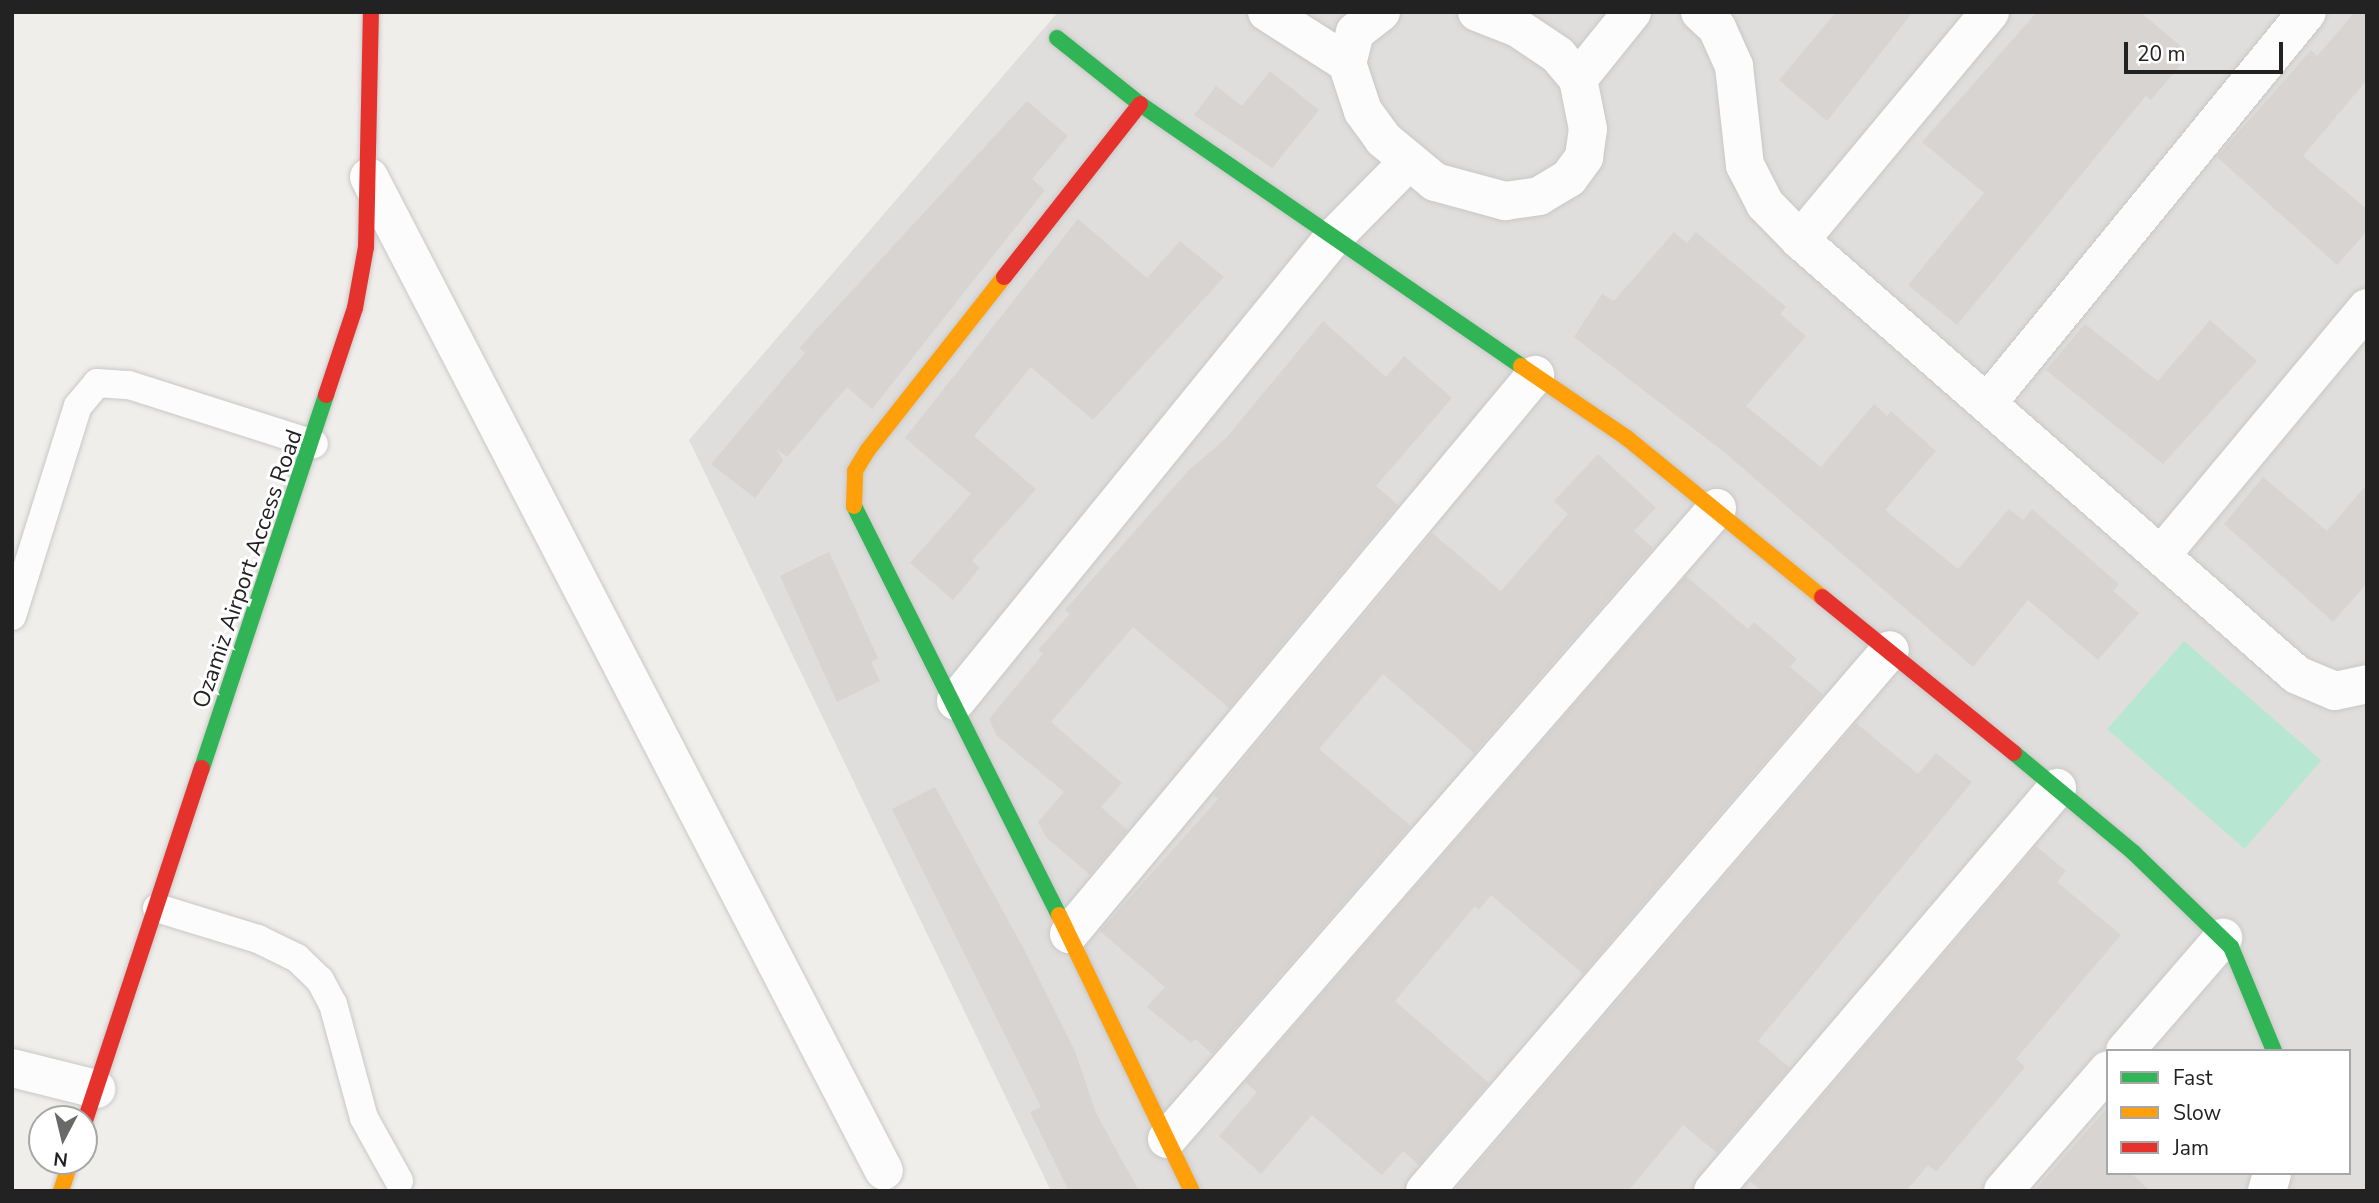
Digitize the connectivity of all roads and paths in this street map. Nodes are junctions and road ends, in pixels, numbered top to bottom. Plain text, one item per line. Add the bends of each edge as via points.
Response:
1 (371, 12) edge
2 (1267, 12) edge
3 (1381, 12) edge
4 (1477, 12) edge
5 (1633, 12) edge
6 (1700, 12) edge
7 (1990, 12) edge
8 (2307, 12) edge
9 (1056, 38) dead end
10 (1347, 64) junction
11 (1578, 79) junction
12 (1140, 104) junction
13 (1408, 162) junction
14 (369, 177) junction
15 (1333, 237) junction
16 (1800, 240) junction
17 (2367, 308) edge
18 (1535, 375) junction
19 (1989, 401) junction
20 (314, 444) junction
21 (1717, 508) junction
22 (2162, 554) junction
23 (12, 616) edge
24 (1890, 650) junction
25 (2367, 684) edge
26 (956, 701) junction
27 (2057, 788) junction
28 (157, 908) junction
29 (1069, 934) junction
30 (2223, 938) junction
31 (2127, 1049) edge
32 (2273, 1049) edge
33 (12, 1068) edge
34 (2106, 1072) edge
35 (88, 1105) edge
36 (90, 1105) edge
37 (1167, 1139) junction
38 (884, 1171) dead end
39 (400, 1181) dead end
40 (1192, 1191) edge
41 (1425, 1191) edge
42 (1713, 1191) edge
43 (2003, 1191) edge

1 - 14 main road, Ozamiz Airport Access Road
2 - 10 street
3 - 10 street via 1355,33
4 - 11 street via 1518,28 1558,55
5 - 11 street
6 - 16 street via 1717,28 1734,66 1745,165 1765,204
7 - 16 street
8 - 19 street
9 - 12 main road
10 - 13 street via 1363,111
11 - 13 street via 1588,129 1584,156 1569,178 1539,196 1505,201 1470,194 1435,182
12 - 15 main road
12 - 26 main road via 855,471 855,512
13 - 15 street
14 - 20 main road, Ozamiz Airport Access Road via 355,308
14 - 38 street
15 - 18 main road
15 - 26 street
16 - 19 street
17 - 22 street
18 - 21 main road
18 - 29 street
19 - 22 street
20 - 23 lane via 129,385 97,383 78,406
20 - 28 main road, Ozamiz Airport Access Road
21 - 24 main road
21 - 37 street
22 - 25 street via 2297,675 2335,691
24 - 27 main road
24 - 41 street
26 - 29 main road
27 - 30 main road
27 - 42 street
28 - 36 main road, Ozamiz Airport Access Road
28 - 39 lane via 258,939 297,958 320,980 333,1004 364,1118
29 - 37 main road
30 - 31 street
30 - 32 main road via 2257,1002
33 - 35 street
34 - 43 street
37 - 40 main road

